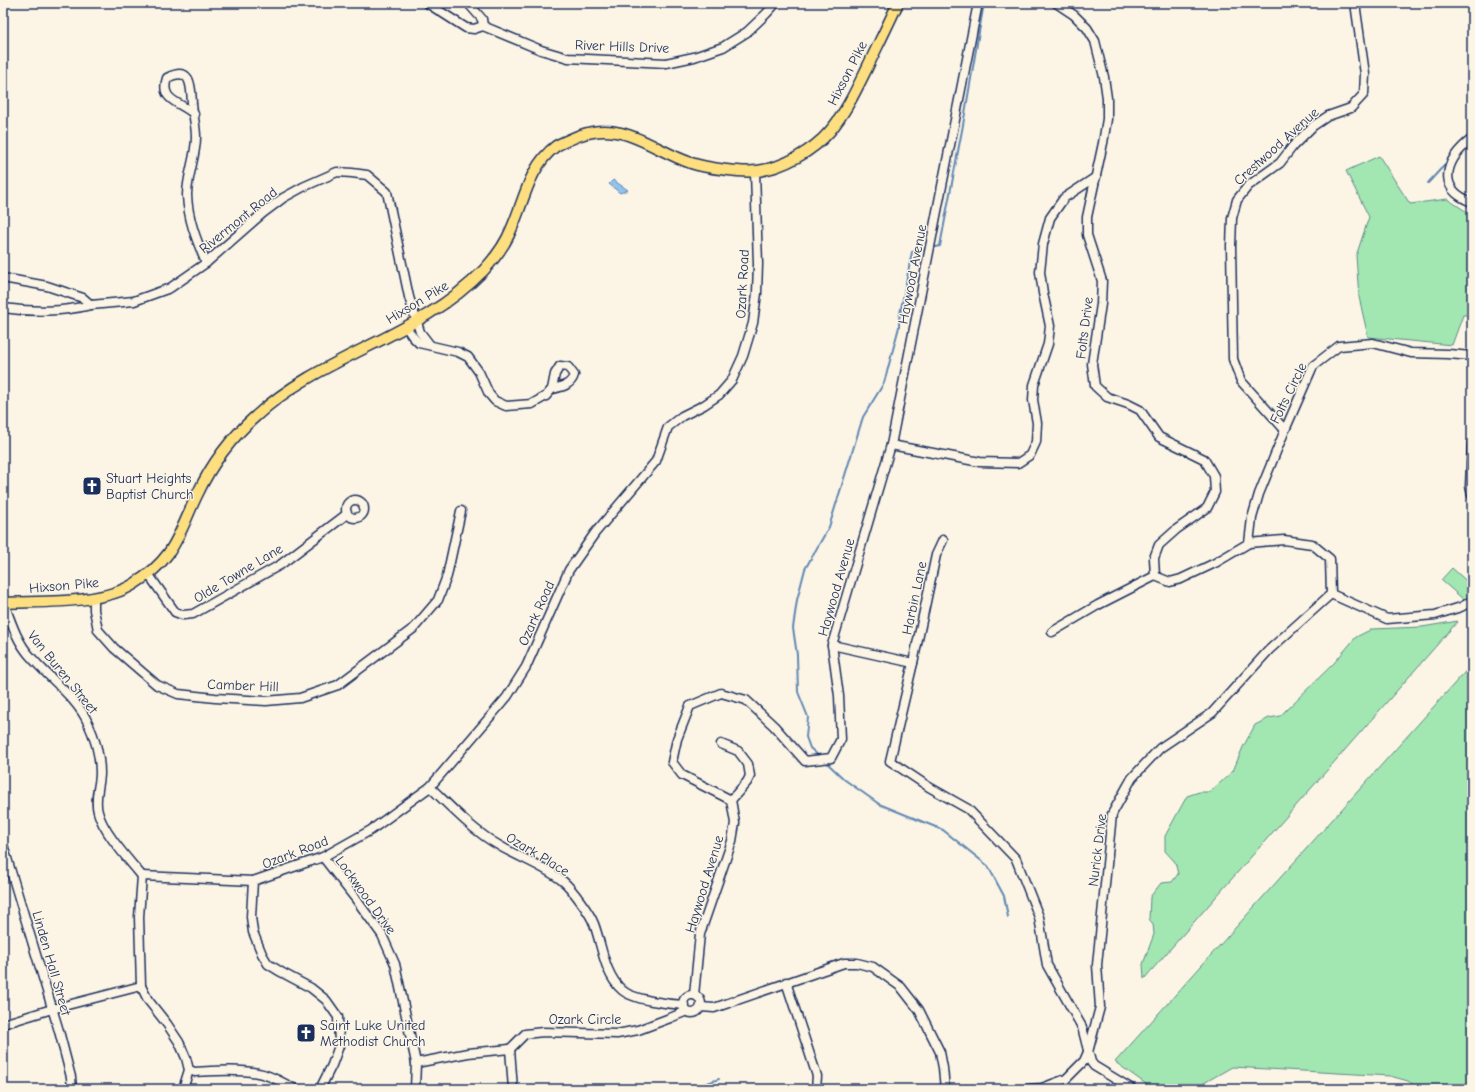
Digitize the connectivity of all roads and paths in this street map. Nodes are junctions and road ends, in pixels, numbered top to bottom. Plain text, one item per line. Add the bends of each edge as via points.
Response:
1 (427, 3) edge
2 (468, 3) edge
3 (776, 3) edge
4 (898, 3) edge
5 (978, 3) edge
6 (1058, 3) edge
7 (1355, 3) edge
8 (483, 26) junction
9 (194, 114) junction
10 (1472, 139) edge
11 (755, 172) junction
12 (1096, 177) junction
13 (1472, 202) edge
14 (206, 263) junction
15 (3, 278) edge
16 (91, 305) junction
17 (3, 308) edge
18 (416, 321) junction
19 (406, 327) junction
20 (430, 345) junction
21 (1472, 356) edge
22 (552, 389) dead end
23 (1285, 430) junction
24 (1472, 443) edge
25 (892, 445) junction
26 (1472, 495) edge
27 (461, 511) dead end
28 (347, 514) dead end
29 (943, 540) dead end
30 (1249, 543) junction
31 (149, 574) junction
32 (1155, 576) junction
33 (1331, 594) junction
34 (94, 597) junction
35 (1472, 601) edge
36 (4, 603) edge
37 (1052, 632) dead end
38 (832, 645) junction
39 (913, 663) junction
40 (721, 744) dead end
41 (430, 787) junction
42 (731, 800) junction
43 (3, 845) edge
44 (323, 857) junction
45 (142, 876) junction
46 (253, 881) junction
47 (786, 982) junction
48 (141, 986) junction
49 (694, 995) junction
50 (701, 1007) junction
51 (685, 1008) junction
52 (52, 1009) junction
53 (3, 1024) edge
54 (510, 1049) junction
55 (1088, 1052) junction
56 (416, 1062) junction
57 (189, 1070) junction
58 (72, 1089) edge
59 (183, 1089) edge
60 (295, 1089) edge
61 (320, 1089) edge
62 (415, 1089) edge
63 (513, 1089) edge
64 (816, 1089) edge
65 (945, 1089) edge
66 (1028, 1089) edge
67 (1132, 1089) edge

1 - 8 street via 466,28
2 - 8 street via 482,19
3 - 8 street, River Hills Drive via 747,32 723,47 666,63 568,58 541,50
4 - 11 main road, Hixson Pike via 848,106 830,131 799,156 773,168
5 - 25 street, Haywood Avenue
6 - 12 street, Folts Drive via 1087,28 1094,41 1104,77 1107,119
7 - 23 street, Crestwood Avenue via 1365,74 1364,94 1351,108 1328,116 1313,126 1280,163 1248,186 1237,200 1232,218 1233,359 1241,381
9 - 9 street via 190,81 186,76 179,74 167,78 166,92 170,99
9 - 14 street via 196,138 188,188 189,211 191,226
10 - 13 street via 1456,153 1447,175 1455,191
11 - 18 main road, Hixson Pike via 712,168 691,163 645,141 615,131 593,131 567,140 543,159 530,179 511,232 493,259 462,291
11 - 41 street, Ozark Road via 757,293 753,323 743,356 732,380 719,395 668,427 656,461 595,533 569,570 526,667 507,697
12 - 25 street via 1064,198 1050,218 1043,244 1040,272 1050,326 1048,344 1034,386 1036,442 1030,454 1018,463 980,462
12 - 32 street, Folts Drive via 1087,217 1087,235 1102,281 1092,364 1095,386 1107,397 1140,410 1159,437 1204,459 1214,476 1215,492 1207,508 1159,545 1154,558
14 - 16 street, Rivermont Road via 170,288 134,301
14 - 18 street, Rivermont Road via 263,213 303,187 337,172 367,175 386,192
15 - 16 street via 47,286 83,298
16 - 17 street, Rivermont Road via 24,311
18 - 19 main road, Hixson Pike
18 - 20 street, Rivermont Road via 421,335
19 - 20 street via 419,342
19 - 31 main road, Hixson Pike via 296,385 273,401 235,436 224,449 198,492 178,540 166,558
20 - 22 street via 468,357 479,372 488,394 506,406 532,404
21 - 23 street, Folts Circle via 1411,353 1373,343 1339,346 1313,366
23 - 30 street, Folts Circle via 1259,494 1252,518
24 - 26 street
25 - 38 street, Haywood Avenue
27 - 34 street, Camber Hill via 448,576 438,600 414,628 338,685 300,698 266,701 215,698 178,694 157,685 114,648 98,630
28 - 31 street, Olde Towne Lane via 280,565 193,614 183,616 175,612
29 - 39 street, Harbin Lane via 936,555
30 - 32 street via 1181,579 1170,582
30 - 33 street via 1284,540 1312,544 1330,559
31 - 34 main road, Hixson Pike via 129,587
32 - 37 street
33 - 35 street via 1387,619 1435,615
33 - 55 street, Nurick Drive via 1269,650 1212,713 1160,748 1132,778 1112,814 1097,965 1100,1007
34 - 36 main road, Hixson Pike
36 - 45 street, Van Buren Street via 21,643 30,657 77,706 88,722 98,754 100,773 97,810 101,823
38 - 39 street
38 - 42 street, Haywood Avenue via 842,739 831,758 805,761 774,726 746,700 721,693 690,706 677,739 672,762 682,775
39 - 55 street, Harbin Lane via 890,760 929,787 968,809 1016,859 1039,917 1047,964 1082,1027
40 - 42 street via 738,751 748,764 750,776
41 - 44 street, Ozark Road via 371,830
41 - 51 street, Ozark Place via 483,836 564,882 593,922 610,975 624,992
42 - 49 street, Haywood Avenue via 735,823 732,841 700,934
43 - 52 street, Linden Hall Street
44 - 46 street, Ozark Road
44 - 56 street, Lockwood Drive via 382,935 395,964
45 - 46 street, Ozark Road
45 - 48 street via 139,917
46 - 61 street via 253,932 268,964 311,988 326,1000 338,1017 339,1046
47 - 50 street via 714,1008
47 - 64 street via 817,1076
47 - 65 street via 844,963 873,967 901,987 918,1010 940,1052
48 - 52 street
48 - 57 street via 148,1000 179,1042
49 - 50 street via 701,1001
49 - 51 street via 686,998
50 - 51 street via 695,1013
51 - 54 street, Ozark Circle via 670,1018 638,1030 617,1034 525,1034
52 - 53 street
52 - 58 street, Linden Hall Street
54 - 56 street
54 - 63 street
55 - 66 street, Nurick Drive via 1084,1061 1066,1079 1042,1088
55 - 67 street via 1094,1066
56 - 62 street, Lockwood Drive
57 - 59 street
57 - 60 street via 258,1072

